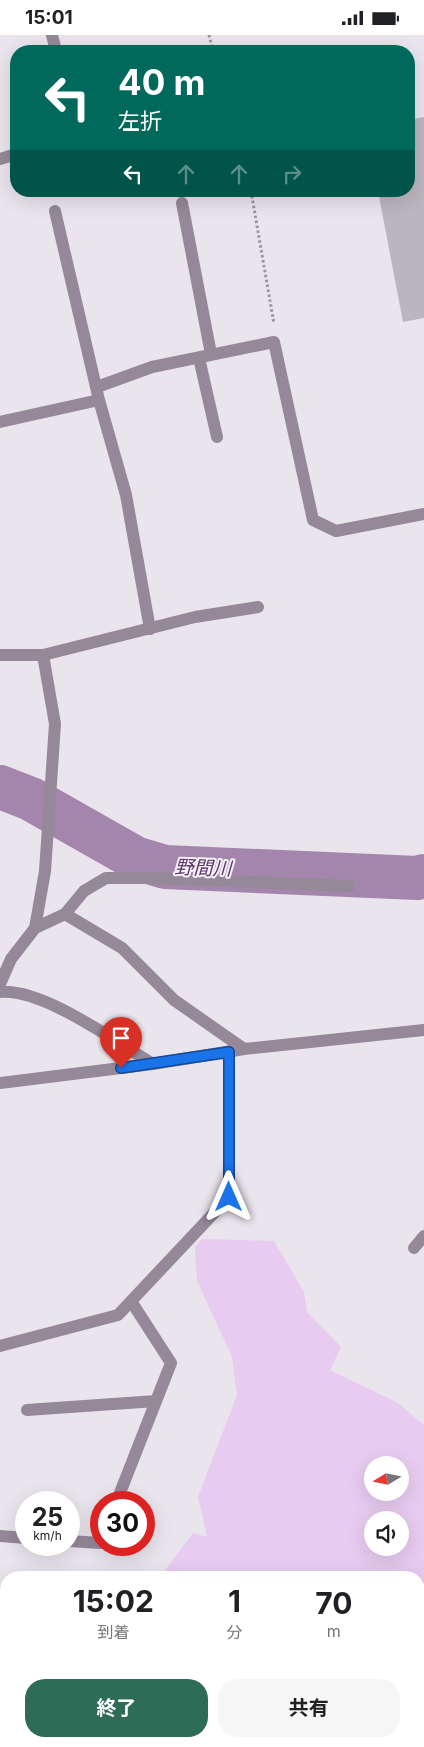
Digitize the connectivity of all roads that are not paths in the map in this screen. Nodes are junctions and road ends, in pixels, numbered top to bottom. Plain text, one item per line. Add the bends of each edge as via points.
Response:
1 (182, 203) dead end
2 (55, 211) dead end
3 (211, 354) junction
4 (199, 358) junction
5 (97, 387) junction
6 (99, 400) junction
7 (0, 422) edge
8 (218, 437) dead end
9 (424, 514) edge
10 (258, 607) dead end
11 (150, 629) junction
12 (0, 655) edge
13 (43, 655) junction
14 (348, 886) dead end
15 (65, 914) junction
16 (35, 928) junction
17 (0, 984) edge
18 (0, 992) edge
19 (424, 1030) edge
20 (244, 1049) junction
21 (229, 1052) junction
22 (153, 1064) junction
23 (0, 1083) edge
24 (424, 1236) edge
25 (414, 1248) dead end
26 (131, 1301) junction
27 (0, 1345) edge
28 (156, 1401) junction
29 (27, 1410) dead end
30 (121, 1491) edge
31 (0, 1536) edge
32 (15, 1537) edge

1 - 3 street
2 - 5 street
3 - 4 street
3 - 9 street via 274,342 313,520 336,531
4 - 5 street via 152,367
4 - 8 street
5 - 6 street
6 - 7 street
6 - 11 street via 126,495
10 - 11 street via 195,617
11 - 13 street
12 - 13 street
13 - 16 street via 55,724 45,871
14 - 15 street via 106,878 84,891
15 - 16 street
15 - 20 street via 122,948 174,1000
16 - 17 street via 11,959
18 - 22 street via 12,991 54,1005
19 - 20 street
20 - 21 street
21 - 22 street
21 - 26 street via 229,1197
22 - 23 street
24 - 25 street
26 - 27 street via 118,1315
26 - 28 street via 171,1363
28 - 29 street
28 - 30 street
31 - 32 street

